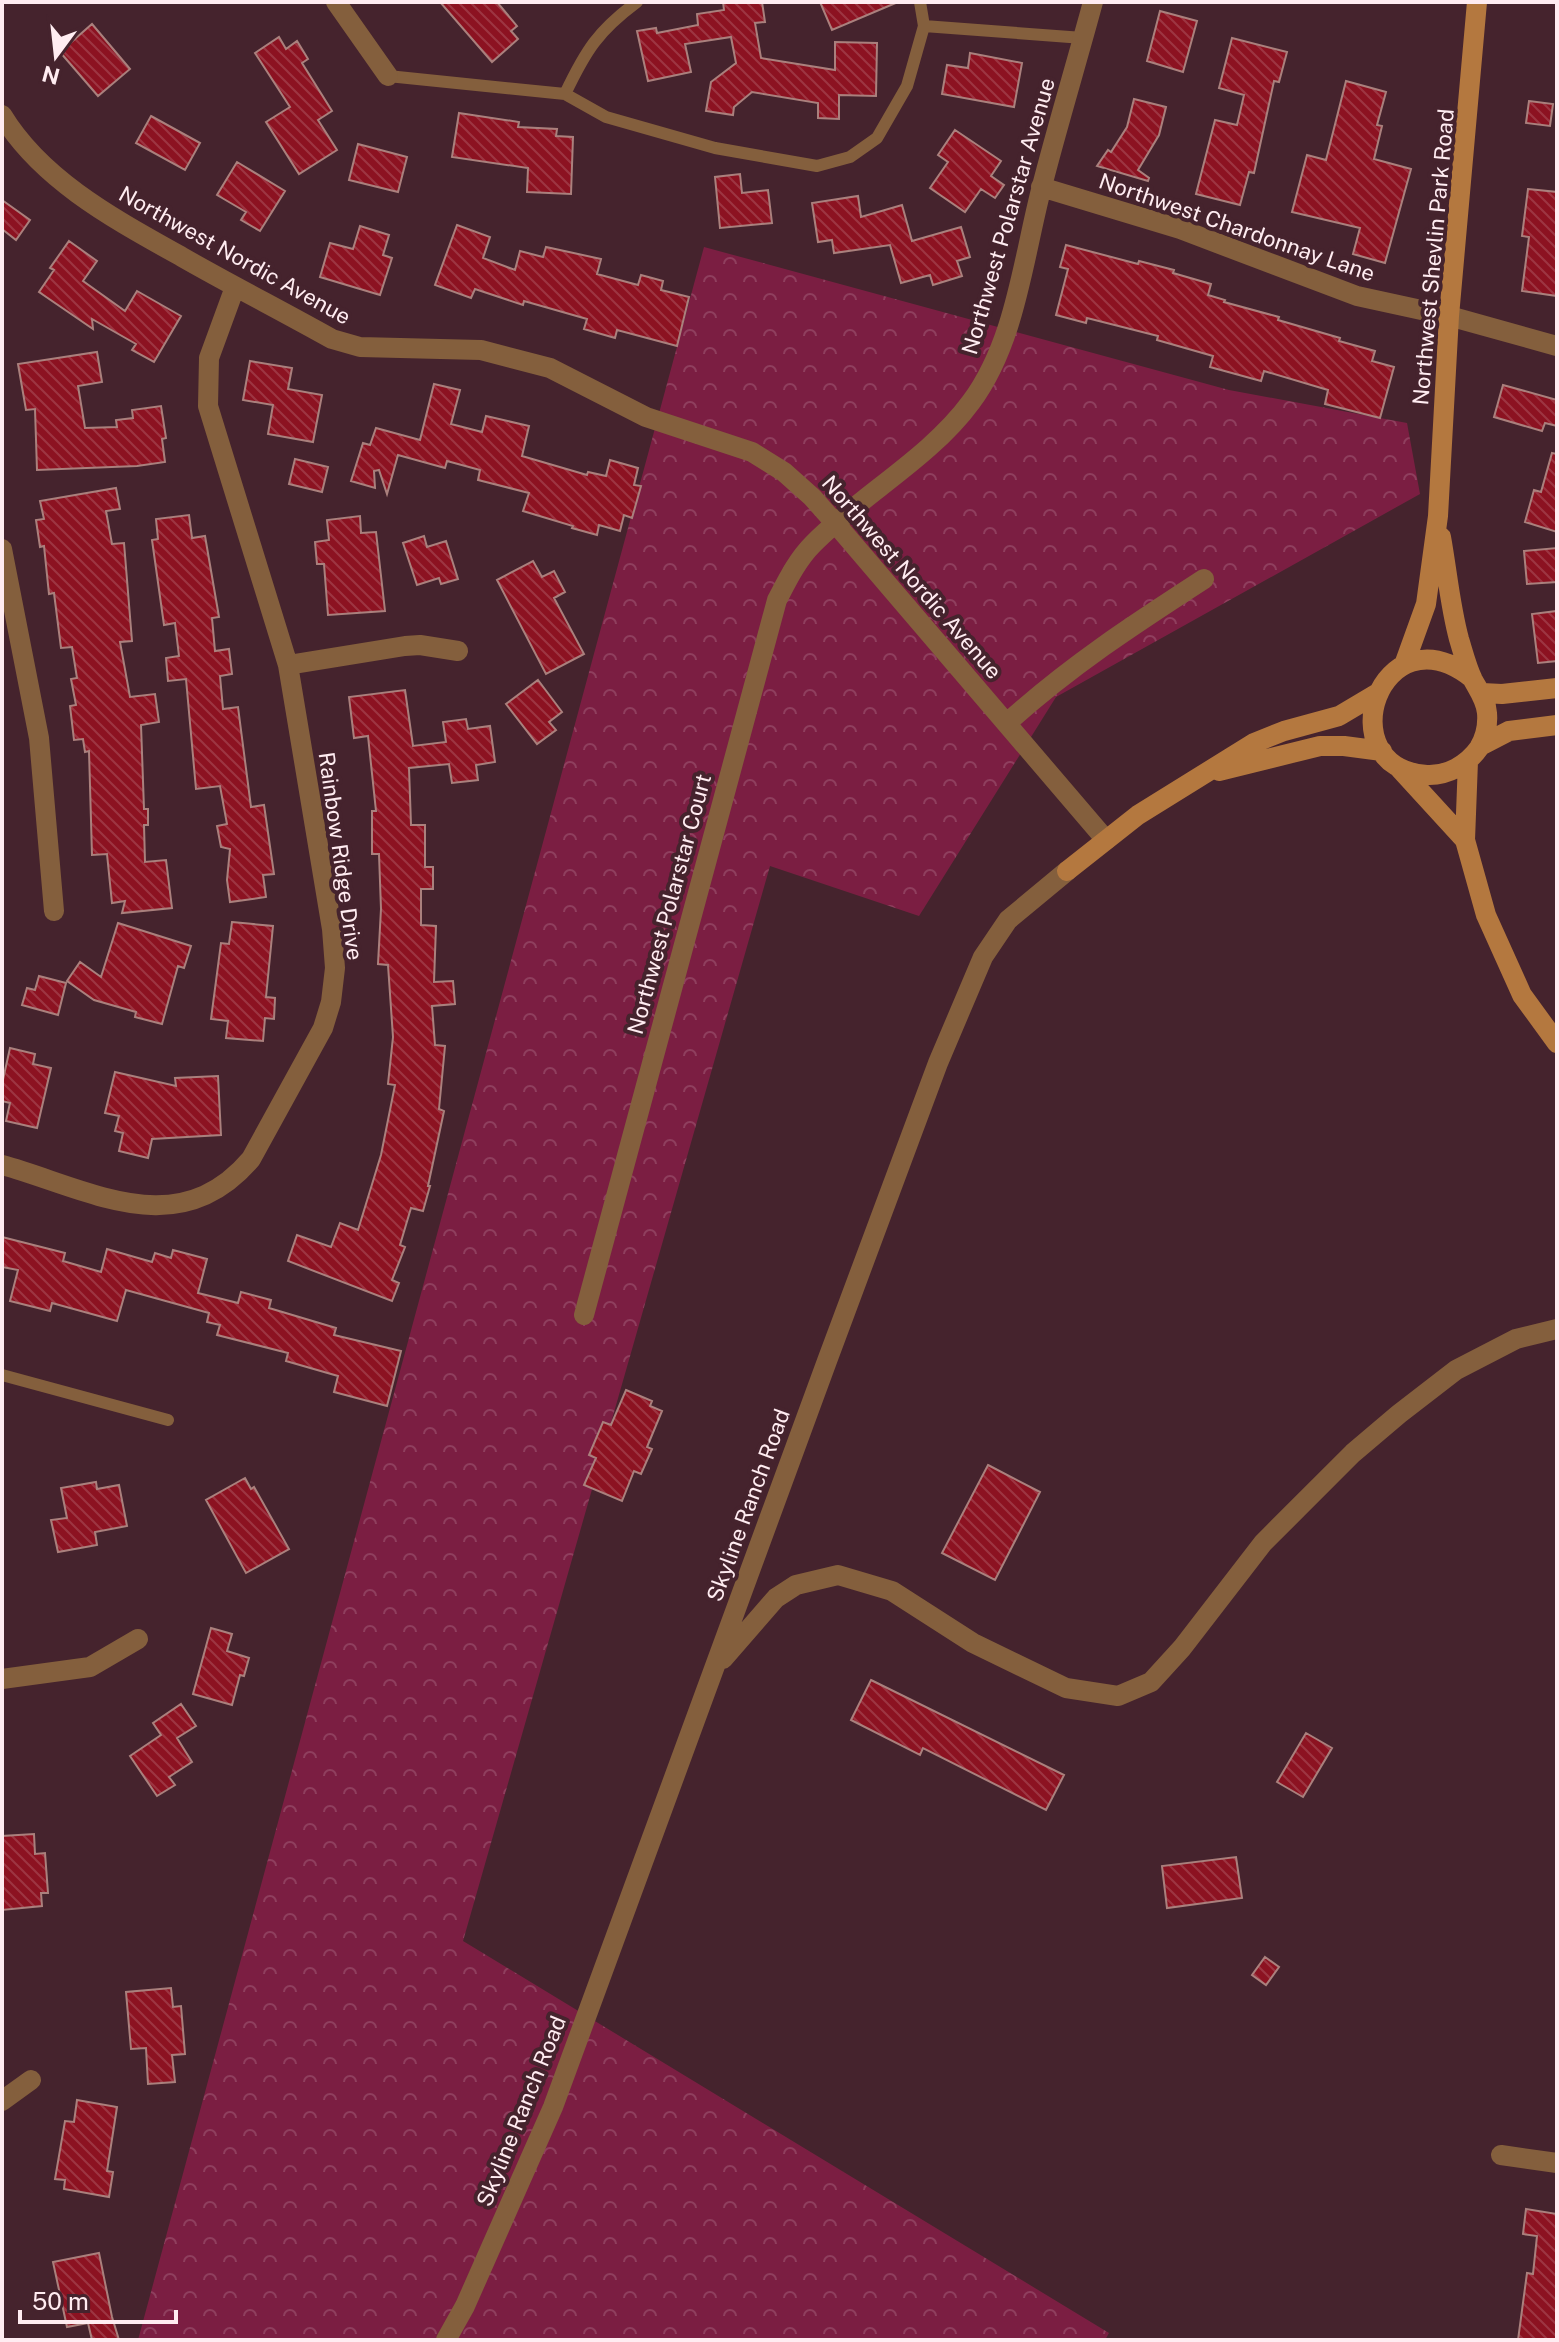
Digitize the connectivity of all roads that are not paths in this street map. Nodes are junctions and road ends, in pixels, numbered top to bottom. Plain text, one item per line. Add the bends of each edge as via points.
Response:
1 (336, 2) edge
2 (637, 2) edge
3 (920, 2) edge
4 (1093, 2) edge
5 (1477, 2) edge
6 (924, 26) junction
7 (1083, 38) junction
8 (388, 76) joint
9 (565, 94) junction
10 (2, 115) edge
11 (1041, 187) junction
12 (235, 287) junction
13 (1449, 316) junction
14 (1557, 346) edge
15 (1438, 516) junction
16 (836, 524) junction
17 (2, 549) edge
18 (1204, 579) dead end
19 (458, 651) dead end
20 (288, 665) junction
21 (1404, 665) junction
22 (1477, 686) junction
23 (1557, 688) edge
24 (1376, 694) junction
25 (1007, 723) junction
26 (1557, 725) edge
27 (1474, 754) junction
28 (1389, 758) junction
29 (1207, 774) junction
30 (1106, 840) junction
31 (1465, 840) junction
32 (54, 911) dead end
33 (1557, 1043) edge
34 (2, 1165) edge
35 (584, 1315) dead end
36 (1557, 1329) edge
37 (2, 1375) edge
38 (168, 1420) dead end
39 (138, 1639) dead end
40 (713, 1670) junction
41 (2, 1679) edge
42 (31, 2080) dead end
43 (2, 2101) edge
44 (1501, 2155) dead end
45 (1557, 2163) edge
46 (446, 2340) edge

1 - 8 street
2 - 9 lane via 599,35
3 - 6 lane
4 - 7 street, Northwest Polarstar Avenue
5 - 13 street, Northwest Shevlin Park Road
6 - 7 lane
6 - 9 lane via 907,86 877,138 850,157 817,166 715,148 606,117
7 - 11 street, Northwest Polarstar Avenue
8 - 9 lane
10 - 12 street, Northwest Nordic Avenue via 25,147 60,180 122,224
11 - 13 street, Northwest Chardonnay Lane via 1180,229 1357,296
11 - 16 street, Northwest Polarstar Avenue via 1008,321 989,374 947,429
12 - 16 street, Northwest Nordic Avenue via 332,339 360,347 481,350 550,368 646,417 752,452 784,472
12 - 20 street, Rainbow Ridge Drive via 209,358 208,406
13 - 14 street, Northwest Chardonnay Lane
13 - 15 street, Northwest Shevlin Park Road
15 - 21 street, Northwest Shevlin Park Road via 1426,604
15 - 22 street, Northwest Shevlin Park Road via 1458,637
16 - 25 street, Northwest Nordic Avenue
16 - 35 street, Northwest Polarstar Court via 811,546 777,600
17 - 32 street via 39,738
18 - 25 street via 1102,645
19 - 20 street via 405,646
20 - 34 street, Rainbow Ridge Drive via 335,968 323,1028 251,1159 210,1195 175,1204 134,1204 86,1194
21 - 22 street via 1440,661 1457,667
21 - 24 street
22 - 23 street via 1502,694
22 - 27 street via 1487,711 1486,729
24 - 28 street via 1373,733
24 - 29 street, Skyline Ranch Road via 1339,716 1254,743
25 - 30 street, Northwest Nordic Avenue
26 - 27 street via 1509,731
27 - 28 street via 1453,770 1435,775 1415,774
27 - 31 street
28 - 29 street, Skyline Ranch Road via 1344,746 1320,746
28 - 31 street
29 - 30 street, Skyline Ranch Road
30 - 40 street, Skyline Ranch Road via 1008,920 983,957
31 - 33 street via 1486,915 1522,995
36 - 40 street via 1516,1339 1456,1370 1399,1414 1263,1543 1151,1682 1118,1696 1066,1688 973,1643 892,1591 838,1575 796,1585 776,1598
37 - 38 lane
39 - 41 street via 90,1667
40 - 46 street, Skyline Ranch Road via 553,2107
42 - 43 street
44 - 45 street

